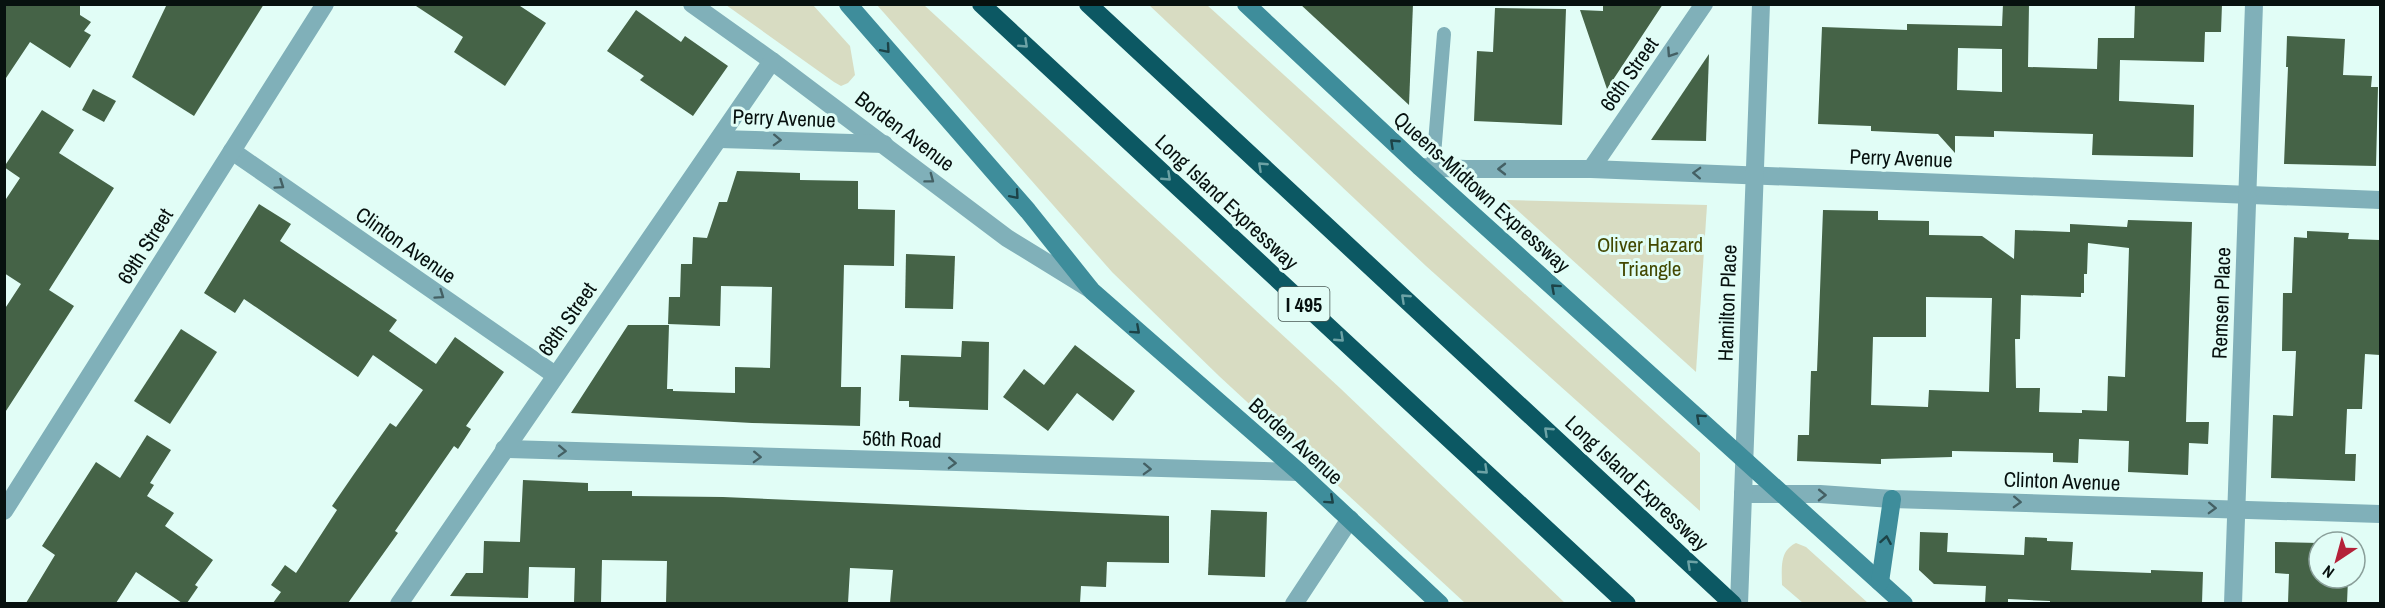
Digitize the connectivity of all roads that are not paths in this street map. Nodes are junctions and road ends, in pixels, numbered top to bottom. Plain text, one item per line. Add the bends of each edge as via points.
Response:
1 (325, 4) edge
2 (692, 4) edge
3 (848, 4) edge
4 (981, 4) edge
5 (1088, 4) edge
6 (1246, 4) edge
7 (1704, 4) edge
8 (1761, 4) edge
9 (2254, 4) edge
10 (1444, 34) dead end
11 (772, 61) junction
12 (718, 139) junction
13 (884, 144) junction
14 (232, 151) junction
15 (1426, 167) junction
16 (1592, 169) junction
17 (1755, 175) junction
18 (2247, 195) junction
19 (2380, 200) edge
20 (1092, 291) junction
21 (555, 375) junction
22 (504, 449) junction
23 (1743, 458) junction
24 (1299, 472) junction
25 (1743, 494) junction
26 (1786, 495) junction
27 (1892, 499) junction
28 (2236, 508) junction
29 (4, 511) edge
30 (2380, 514) edge
31 (1350, 519) junction
32 (1880, 582) junction
33 (399, 603) edge
34 (1294, 603) edge
35 (1440, 603) edge
36 (1627, 603) edge
37 (1734, 603) edge
38 (1739, 603) edge
39 (1904, 603) edge
40 (2233, 603) edge

1 - 14 street, 69th Street
2 - 11 street, Borden Avenue
3 -> 20 main road, Borden Avenue via 1028,211
4 -> 36 highway, Long Island Expressway / I 495
37 -> 5 highway, Long Island Expressway
15 -> 6 main road, Queens-Midtown Expressway
7 -> 16 street, 66th Street
8 - 17 street, Hamilton Place
9 - 18 street, Remsen Place
10 - 15 lane
11 - 12 street, 68th Street
11 - 13 street, Borden Avenue
12 -> 13 street, Perry Avenue
12 - 21 street, 68th Street
13 -> 20 street, Borden Avenue via 1007,238
14 -> 21 street, Clinton Avenue
14 - 29 street, 69th Street
16 -> 15 street, Perry Avenue
23 -> 15 main road, Queens-Midtown Expressway
17 -> 16 street, Perry Avenue
17 - 18 street, Perry Avenue
17 - 23 street, Hamilton Place
18 - 19 street, Perry Avenue
18 - 28 street, Remsen Place
20 -> 24 main road, Borden Avenue
21 - 22 street, 68th Street
22 -> 24 street, 56th Road
22 - 33 street, 68th Street
23 - 25 street, Hamilton Place
23 - 26 main road, Queens-Midtown Expressway
24 -> 31 main road, Borden Avenue
25 - 26 street, Clinton Avenue
25 - 38 street, Hamilton Place
26 -> 27 street, Clinton Avenue
26 - 32 main road, Queens-Midtown Expressway
27 -> 28 street, Clinton Avenue
32 -> 27 main road
28 - 30 street, Clinton Avenue
28 - 40 street, Remsen Place
31 - 34 street
31 - 35 main road, Borden Avenue
32 - 39 main road, Queens-Midtown Expressway

